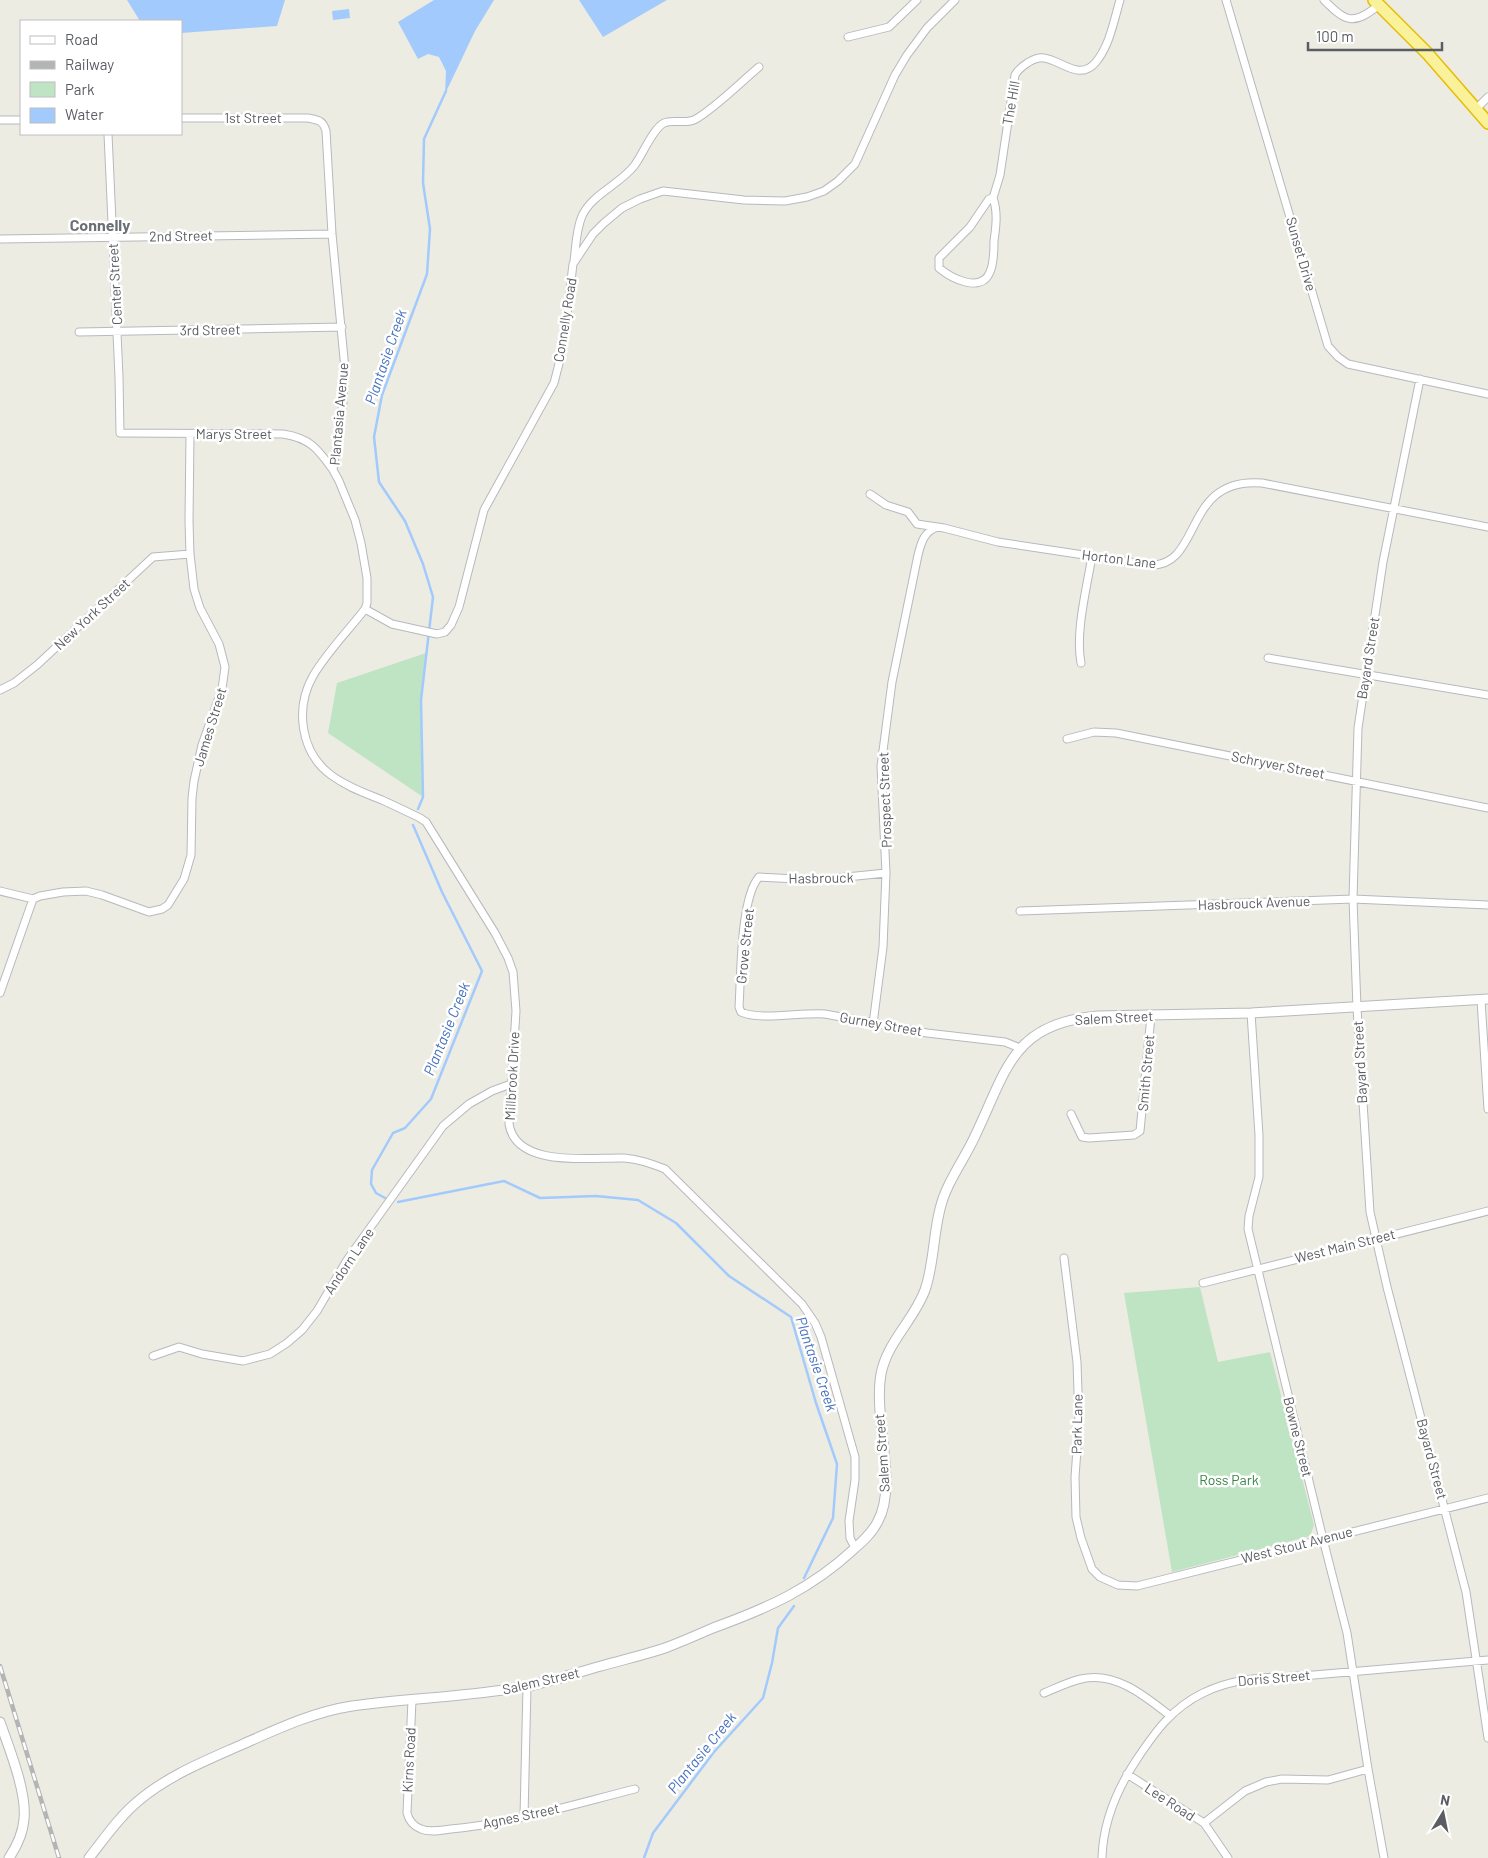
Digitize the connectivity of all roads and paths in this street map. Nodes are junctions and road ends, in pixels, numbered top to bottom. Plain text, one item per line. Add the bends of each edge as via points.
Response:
1 (917, 0) edge
2 (954, 0) edge
3 (1120, 0) edge
4 (1226, 0) edge
5 (1324, 0) edge
6 (1376, 3) edge
7 (848, 37) dead end
8 (759, 67) dead end
9 (1488, 97) edge
10 (1476, 109) junction
11 (182, 118) edge
12 (0, 120) edge
13 (20, 120) edge
14 (324, 123) joint
15 (1488, 123) edge
16 (108, 135) edge
17 (993, 198) junction
18 (332, 234) junction
19 (113, 238) junction
20 (0, 239) edge
21 (574, 264) junction
22 (342, 327) junction
23 (118, 331) junction
24 (79, 332) dead end
25 (1420, 379) junction
26 (1488, 394) edge
27 (120, 433) joint
28 (190, 434) junction
29 (333, 470) junction
30 (870, 494) dead end
31 (1394, 509) junction
32 (938, 527) junction
33 (1488, 527) edge
34 (190, 554) junction
35 (1092, 556) junction
36 (365, 609) junction
37 (1268, 658) dead end
38 (1081, 663) dead end
39 (1365, 674) junction
40 (0, 690) edge
41 (1488, 695) edge
42 (1067, 739) dead end
43 (1355, 781) junction
44 (1488, 808) edge
45 (886, 873) junction
46 (756, 880) joint
47 (0, 892) edge
48 (33, 899) junction
49 (1353, 899) junction
50 (1488, 905) edge
51 (1020, 911) dead end
52 (0, 993) edge
53 (1484, 999) edge
54 (1358, 1008) junction
55 (741, 1012) joint
56 (1251, 1013) junction
57 (1151, 1016) junction
58 (873, 1024) junction
59 (1020, 1048) junction
60 (511, 1084) junction
61 (1488, 1109) edge
62 (1071, 1114) dead end
63 (1488, 1211) edge
64 (1376, 1238) junction
65 (1064, 1258) dead end
66 (1257, 1269) junction
67 (1203, 1283) dead end
68 (153, 1356) dead end
69 (1488, 1498) edge
70 (1445, 1509) junction
71 (1323, 1539) junction
72 (855, 1548) junction
73 (1107, 1581) joint
74 (1488, 1660) edge
75 (1477, 1661) junction
76 (1353, 1671) junction
77 (527, 1687) junction
78 (1044, 1693) dead end
79 (412, 1700) junction
80 (1169, 1715) junction
81 (0, 1722) edge
82 (1488, 1738) edge
83 (1368, 1769) junction
84 (1127, 1774) junction
85 (635, 1789) dead end
86 (524, 1817) junction
87 (409, 1819) joint
88 (1204, 1823) junction
89 (92, 1856) edge
90 (9, 1858) edge
91 (1102, 1858) edge
92 (1228, 1858) edge
93 (1384, 1858) edge

1 - 7 street via 889,28
2 - 21 street, Connelly Road via 906,55 855,164 824,191 785,201 663,191 622,208 593,234
3 - 17 street, The Hill via 1110,36 1096,62 1088,68 1077,71 1044,58 1036,58 1019,68 1015,75 1000,175
4 - 25 street, Sunset Drive via 1328,346 1348,364
5 - 6 street via 1348,20 1359,19
6 - 10 highway via 1427,53
8 - 21 street via 694,120 668,122 658,128 624,178 590,204 582,216
9 - 10 street
10 - 15 highway
11 - 14 street, 1st Street via 308,118
12 - 13 street
14 - 18 street, Plantasia Avenue
16 - 19 street, Center Street
17 - 17 street, The Hill via 996,216 990,273 985,280 974,283 949,276 939,268 940,258
18 - 19 street, 2nd Street
18 - 22 street, Plantasia Avenue
19 - 20 street, 2nd Street
19 - 23 street, Center Street
21 - 36 street, Connelly Road via 563,348 554,383 484,510 459,607 451,625 445,632 437,634 392,624
22 - 23 street, 3rd Street
22 - 29 street, Plantasia Avenue via 343,402
23 - 24 street, 3rd Street
23 - 27 street, Center Street
25 - 26 street, Sunset Drive
25 - 31 street, Bayard Street
27 - 28 street, Marys Street
28 - 29 street, Marys Street via 283,434 298,437 323,456
28 - 34 street, James Street
29 - 36 street, Plantasia Avenue via 355,520 361,543 367,578
30 - 32 street, Horton Lane via 886,505 908,512 917,524
31 - 33 street, Horton Lane
31 - 35 street, Horton Lane via 1262,483 1240,483 1221,490 1207,503 1177,554 1166,564 1150,565
31 - 39 street, Bayard Street
32 - 35 street, Horton Lane via 998,542
32 - 45 street, Prospect Street via 923,538 920,547 892,682 881,766
34 - 40 street, New York Street via 153,557 37,665
34 - 48 street, James Street via 194,589 219,644 225,667 222,689 202,745 194,781 191,856 184,879 168,905 149,912 86,891
35 - 38 street via 1079,637
36 - 60 street, Millbrook Drive via 313,677 305,698 304,736 318,762 330,775 426,822 495,933 513,972 516,1011
37 - 39 street
39 - 41 street
39 - 43 street, Bayard Street
42 - 43 street, Schryver Street via 1094,732 1116,733
43 - 44 street, Schryver Street
43 - 49 street, Bayard Street
45 - 46 street, Hasbrouck via 817,880 762,876
45 - 58 street, Prospect Street via 883,947
46 - 55 street, Grove Street via 744,924
47 - 48 street, James Street
48 - 52 street
49 - 50 street, Hasbrouck Avenue
49 - 51 street, Hasbrouck Avenue
49 - 54 street, Bayard Street
53 - 54 street, Salem Street
53 - 61 street
54 - 56 street, Salem Street
54 - 64 street, Bayard Street via 1366,1170
55 - 58 street, Gurney Street via 756,1016 825,1014
56 - 57 street, Salem Street
56 - 66 street, Bowne Street via 1259,1177 1248,1230
57 - 59 street, Salem Street via 1079,1018 1042,1031
57 - 62 street, Smith Street via 1140,1131 1134,1136 1082,1137
58 - 59 street, Gurney Street via 1005,1042
59 - 72 street, Salem Street via 1006,1067 977,1133 945,1193 925,1291 884,1362 878,1404 886,1496 878,1521
60 - 68 street, Andorn Lane via 469,1104 443,1126 347,1260 317,1310 287,1343 270,1354 243,1362 178,1347
60 - 72 street, Millbrook Drive via 511,1132 522,1145 548,1156 636,1159 665,1169 802,1304 821,1337 856,1457 849,1521 850,1538
63 - 64 street, West Main Street
64 - 66 street, West Main Street
64 - 70 street, Bayard Street
65 - 73 street, Park Lane via 1077,1362 1076,1517 1092,1569
66 - 67 street, West Main Street
66 - 71 street, Bowne Street
69 - 70 street, West Stout Avenue
70 - 71 street, West Stout Avenue
70 - 75 street, Bayard Street via 1466,1592
71 - 73 street, West Stout Avenue via 1137,1586 1126,1587
71 - 76 street, Bowne Street via 1347,1633
72 - 77 street, Salem Street via 828,1572 794,1594 740,1618 665,1648
74 - 75 street, Doris Street
75 - 76 street, Doris Street
75 - 82 street, Bayard Street
76 - 80 street, Doris Street via 1232,1681 1202,1694
76 - 83 street, Bowne Street
77 - 79 street, Salem Street
77 - 86 street
78 - 80 street via 1083,1678 1110,1680 1137,1690
79 - 87 street, Kirns Road
79 - 89 street, Salem Street via 349,1706 316,1714 161,1783 118,1821
80 - 84 street, Doris Street
81 - 90 street via 24,1804 20,1839
83 - 88 street via 1328,1780 1282,1780 1255,1785
83 - 93 street, Bowne Street
84 - 88 street, Lee Road
84 - 91 street, Doris Street via 1110,1808
85 - 86 street, Agnes Street
86 - 87 street, Agnes Street via 429,1831 420,1829
88 - 92 street, Lee Road

